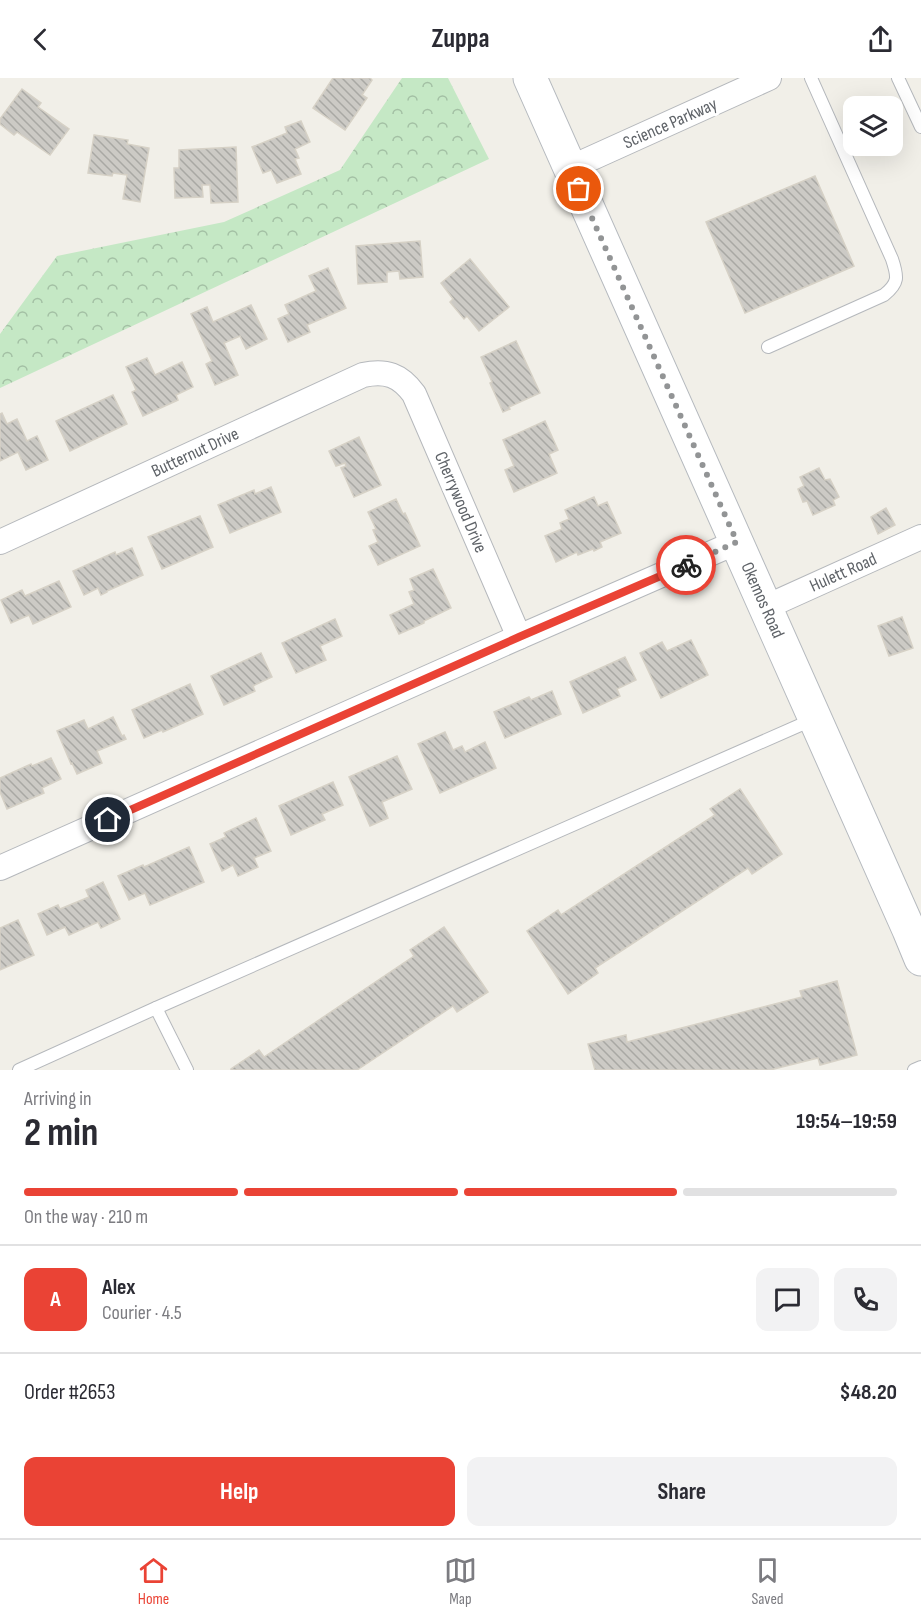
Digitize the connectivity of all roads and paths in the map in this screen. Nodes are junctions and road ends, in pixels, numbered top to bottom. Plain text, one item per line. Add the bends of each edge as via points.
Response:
1 (530, 78) edge
2 (770, 78) edge
3 (811, 78) edge
4 (898, 78) edge
5 (921, 127) edge
6 (570, 168) junction
7 (768, 347) dead end
8 (393, 375) joint
9 (921, 537) edge
10 (0, 542) edge
11 (737, 542) junction
12 (765, 607) junction
13 (519, 637) junction
14 (815, 719) junction
15 (0, 868) edge
16 (921, 959) edge
17 (156, 1008) junction
18 (921, 1067) edge
19 (19, 1070) edge
20 (187, 1070) edge
21 (914, 1070) edge

1 - 6 main road, Okemos Road
2 - 6 street, Science Parkway
3 - 7 lane via 892,260 896,280 884,295
4 - 5 lane
6 - 11 main road, Okemos Road
8 - 10 street, Butternut Drive via 363,375
8 - 13 street, Cherrywood Drive via 414,394
9 - 12 street, Hulett Road
11 - 12 main road, Okemos Road
11 - 13 street
12 - 14 main road, Okemos Road
13 - 15 street
14 - 16 main road, Okemos Road
14 - 17 lane
17 - 19 lane
17 - 20 lane
18 - 21 lane

